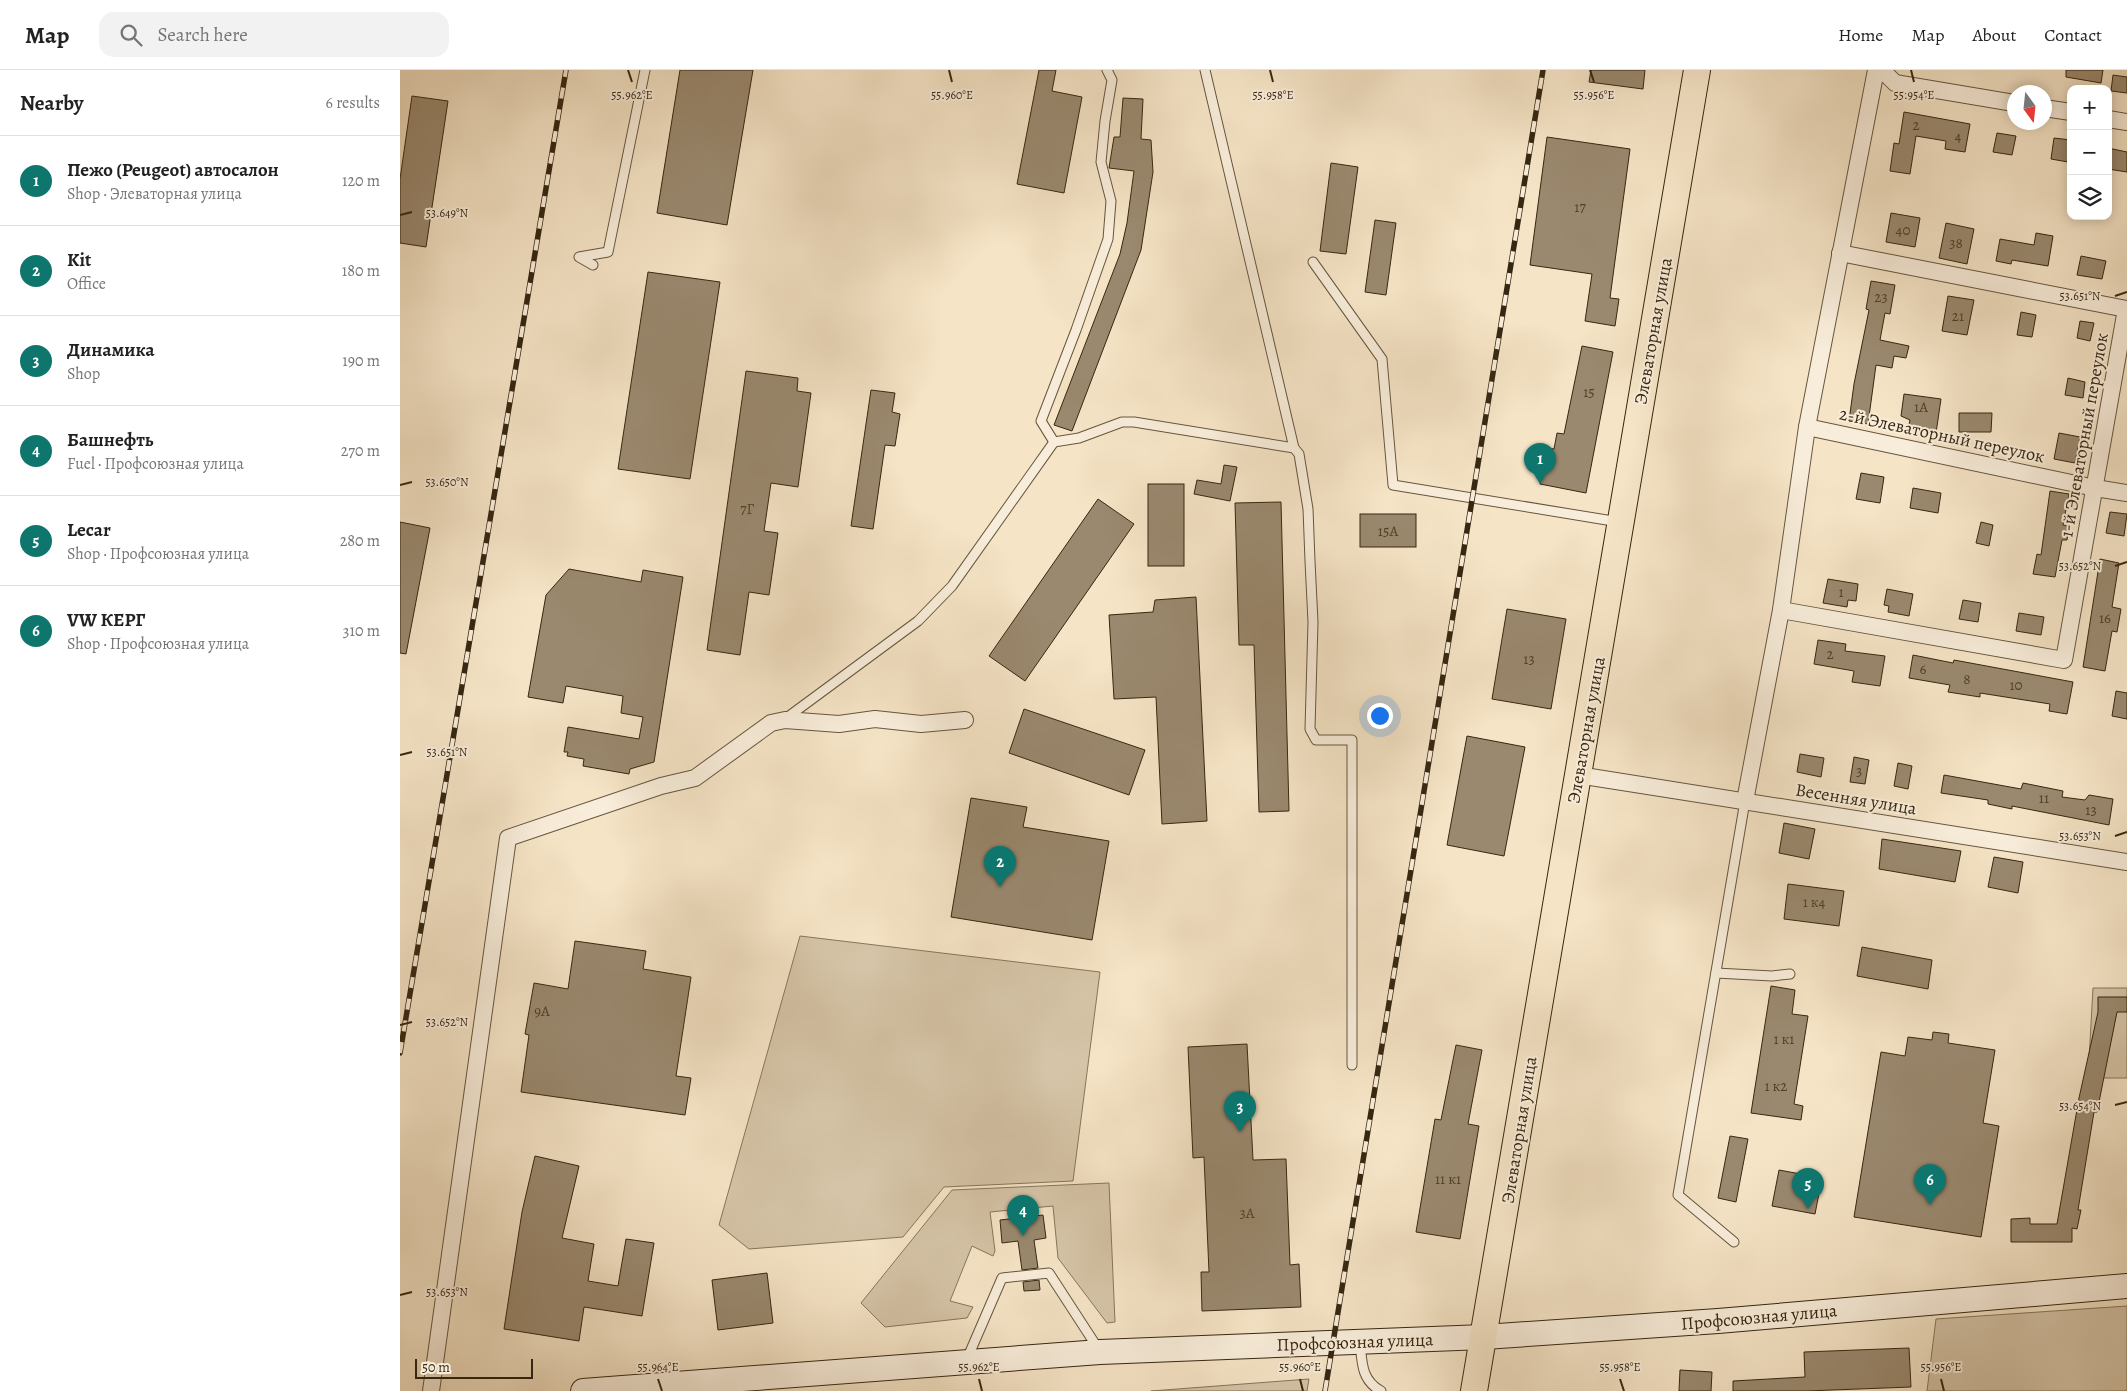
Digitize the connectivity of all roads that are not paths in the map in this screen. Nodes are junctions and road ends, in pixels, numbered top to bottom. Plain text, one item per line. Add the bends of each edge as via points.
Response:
1 (645, 70) edge
2 (1107, 70) edge
3 (1205, 70) edge
4 (1697, 70) edge
5 (1876, 70) edge
6 (1882, 70) edge
7 (2007, 102) edge
8 (2052, 109) edge
9 (2067, 111) edge
10 (2112, 120) edge
11 (2127, 122) edge
12 (1840, 253) junction
13 (1313, 262) dead end
14 (593, 265) dead end
15 (1807, 427) junction
16 (1054, 442) junction
17 (1294, 448) junction
18 (2095, 488) junction
19 (2127, 493) edge
20 (1621, 522) junction
21 (1782, 610) junction
22 (785, 720) junction
23 (965, 720) dead end
24 (1578, 775) junction
25 (1745, 801) junction
26 (2127, 862) edge
27 (1716, 973) junction
28 (1790, 974) dead end
29 (1352, 1065) dead end
30 (1734, 1242) dead end
31 (2127, 1286) edge
32 (1484, 1337) junction
33 (1360, 1342) junction
34 (1100, 1352) junction
35 (966, 1362) junction
36 (431, 1391) edge
37 (583, 1391) edge
38 (1381, 1391) edge
39 (1474, 1391) edge

1 - 14 lane via 608,252 579,257
2 - 16 lane via 1112,80 1101,162 1112,201 1108,239 1041,421
3 - 17 lane
4 - 20 main road, Элеваторная улица
5 - 12 street
6 - 7 street via 1895,83
8 - 9 street
10 - 11 street
12 - 15 street
12 - 18 street, 1-й Элеваторный переулок via 2126,309
13 - 20 lane via 1382,359 1393,485
15 - 18 street, 2-й Элеваторный переулок
15 - 21 street
16 - 17 lane via 1079,438 1122,422 1134,422
16 - 22 lane via 952,586 918,621
17 - 29 lane via 1299,454 1308,509 1313,622 1310,729 1316,740 1352,740
18 - 19 street, 2-й Элеваторный переулок
18 - 21 street, 1-й Элеваторный переулок via 2064,660
20 - 24 main road, Элеваторная улица
21 - 25 street
22 - 23 street via 839,724 875,719 921,724
22 - 36 street via 771,723 695,778 661,786 508,838
24 - 25 street, Весенняя улица
24 - 32 main road, Элеваторная улица
25 - 26 street, Весенняя улица
25 - 27 lane
27 - 28 lane
27 - 30 lane via 1678,1195
31 - 32 main road, Профсоюзная улица via 1718,1321
32 - 33 main road, Профсоюзная улица
32 - 39 main road, Элеваторная улица
33 - 34 main road, Профсоюзная улица
33 - 38 lane via 1363,1372 1368,1381
34 - 35 main road, Профсоюзная улица
34 - 35 lane via 1049,1273 1002,1278
35 - 37 main road, Профсоюзная улица

